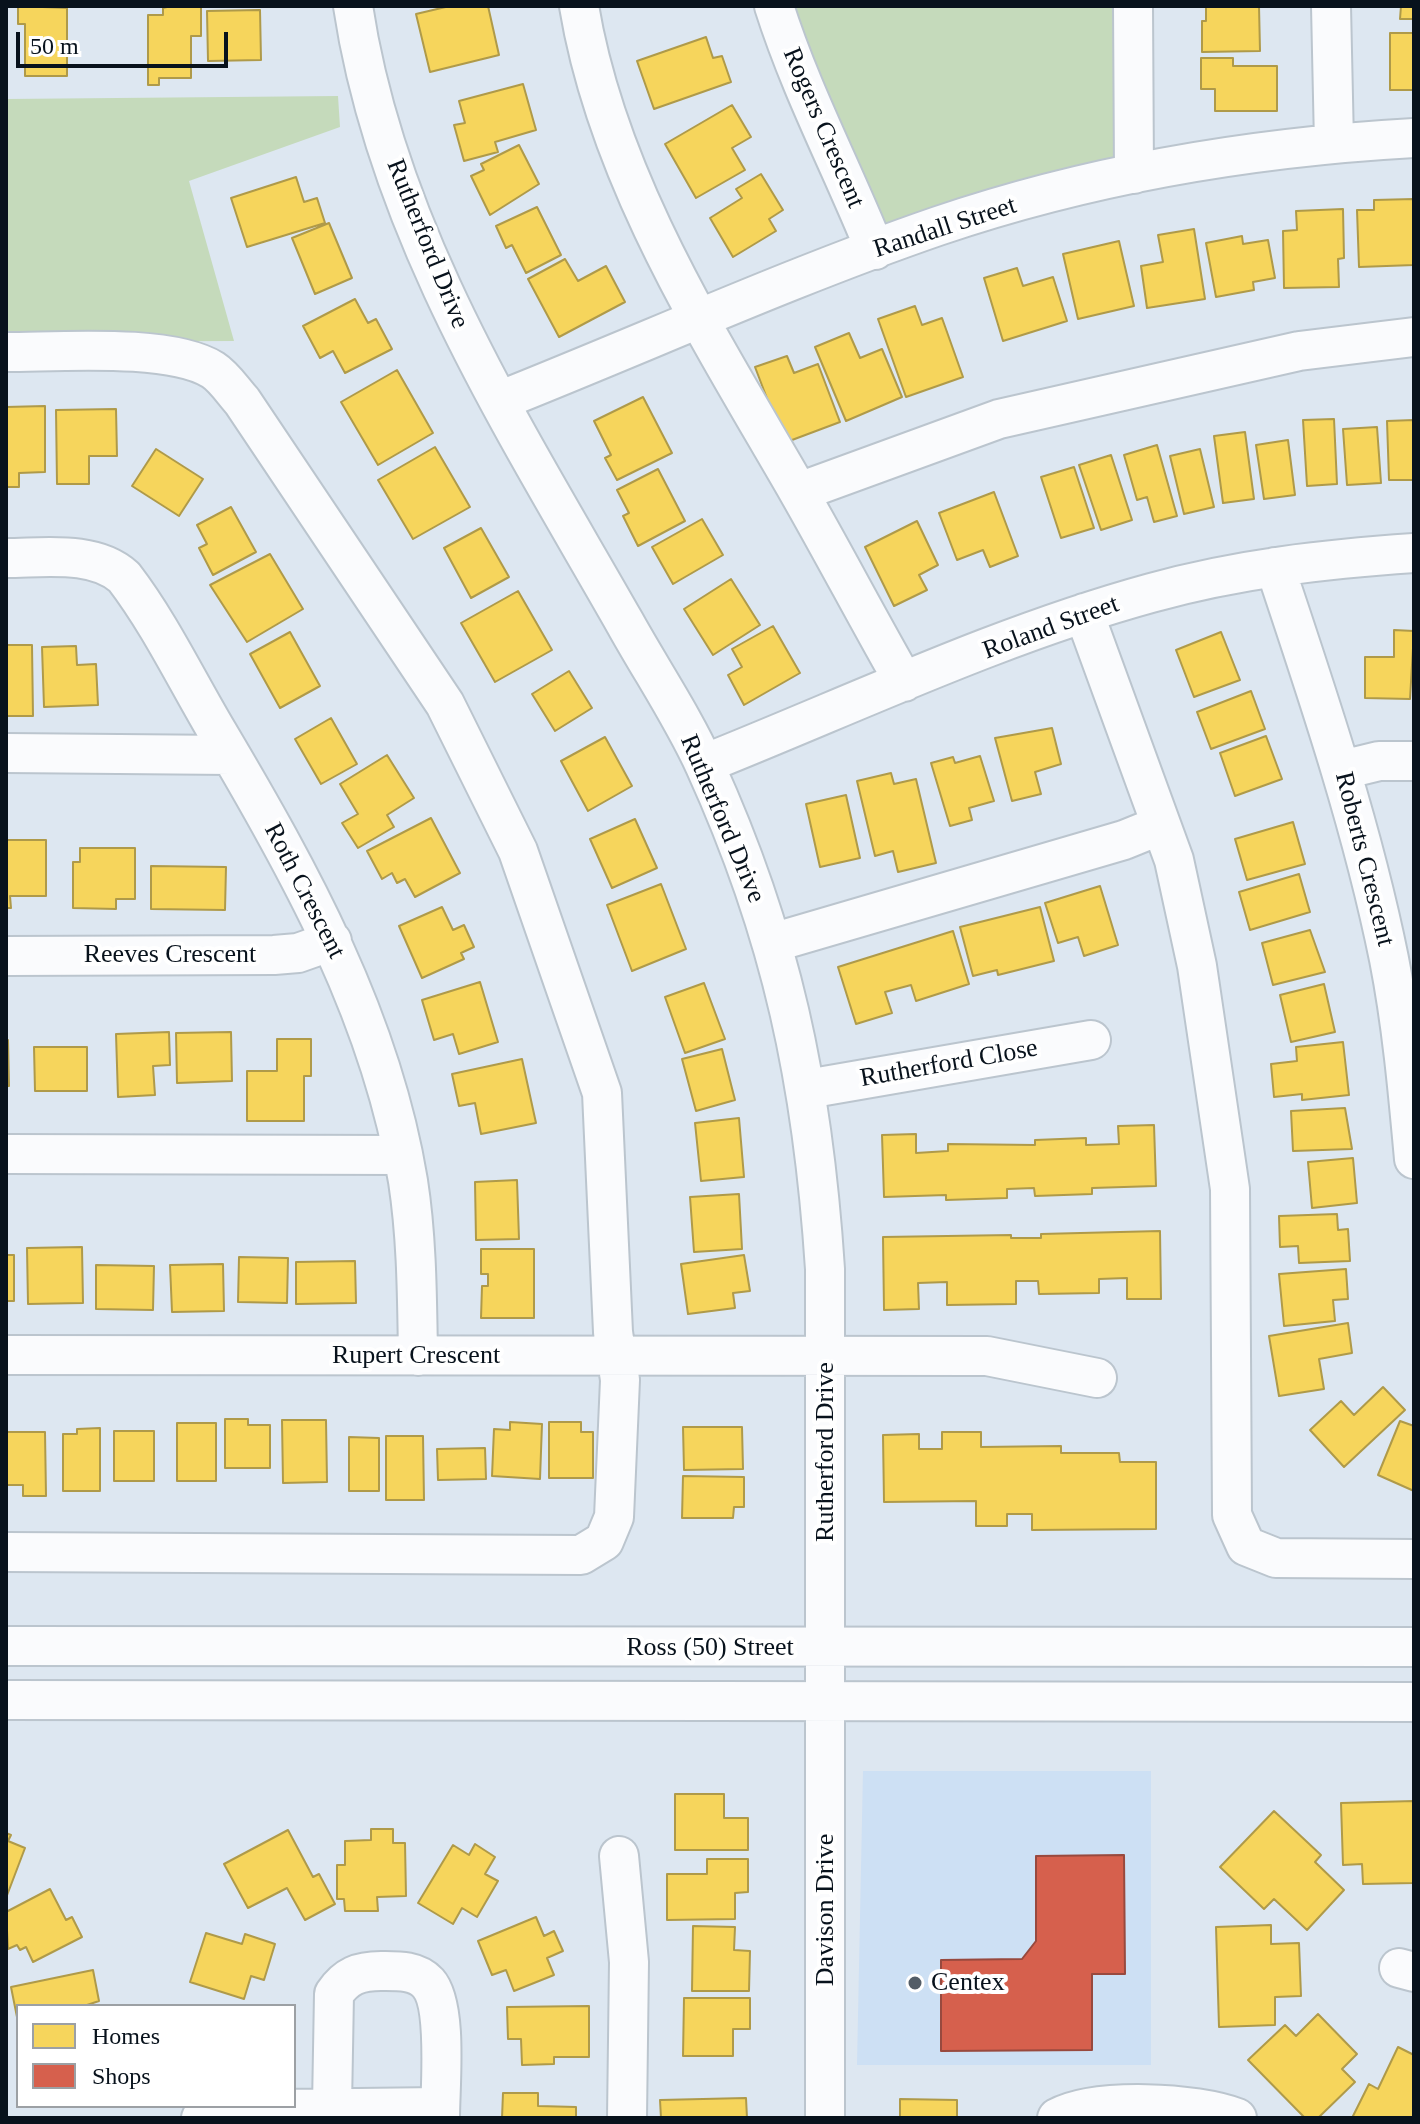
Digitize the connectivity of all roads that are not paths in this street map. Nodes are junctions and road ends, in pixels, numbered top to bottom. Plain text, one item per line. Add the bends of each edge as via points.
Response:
1 (353, 6) edge
2 (579, 6) edge
3 (774, 6) edge
4 (1133, 6) edge
5 (1331, 6) edge
6 (1414, 138) edge
7 (1334, 143) junction
8 (1134, 174) junction
9 (875, 250) junction
10 (698, 321) junction
11 (1414, 337) edge
12 (6, 352) edge
13 (499, 401) junction
14 (799, 492) junction
15 (1414, 553) edge
16 (6, 558) edge
17 (1275, 567) junction
18 (1084, 613) junction
19 (904, 682) junction
20 (6, 753) edge
21 (231, 755) junction
22 (1414, 761) edge
23 (704, 764) junction
24 (1342, 770) junction
25 (1161, 825) junction
26 (332, 941) junction
27 (772, 943) junction
28 (6, 956) edge
29 (1402, 962) edge
30 (1091, 1040) dead end
31 (807, 1089) junction
32 (6, 1154) edge
33 (403, 1155) junction
34 (1414, 1159) edge
35 (6, 1355) edge
36 (418, 1356) junction
37 (617, 1356) junction
38 (825, 1356) junction
39 (1097, 1378) dead end
40 (6, 1552) edge
41 (1414, 1559) edge
42 (6, 1646) edge
43 (1414, 1647) edge
44 (827, 1649) junction
45 (6, 1700) edge
46 (827, 1702) junction
47 (1414, 1702) edge
48 (619, 1856) dead end
49 (332, 2106) junction
50 (440, 2112) edge
51 (201, 2118) edge
52 (627, 2118) edge
53 (825, 2118) edge
54 (1057, 2118) edge
55 (1237, 2118) edge

1 - 13 street, Rutherford Drive via 378,115 418,236
2 - 10 street via 586,47 621,151
3 - 9 street, Rogers Crescent via 800,85
4 - 8 street
5 - 7 street
6 - 7 street, Randall Street
7 - 8 street, Randall Street
8 - 9 street, Randall Street via 940,225
9 - 10 street, Randall Street
10 - 13 street, Randall Street
10 - 14 street
11 - 14 street via 1299,351 999,419
12 - 37 street via 162,354 215,371 242,401 445,704 518,851 602,1093
13 - 23 street, Rutherford Drive
14 - 19 street
15 - 17 street, Roland Street
16 - 21 street, Roth Crescent via 81,559 114,568 132,588
17 - 18 street, Roland Street
17 - 24 street, Roberts Crescent
18 - 19 street, Roland Street
18 - 25 street
19 - 23 street, Roland Street
20 - 21 street
21 - 26 street, Roth Crescent
22 - 24 street via 1379,761
23 - 27 street, Rutherford Drive via 744,858
24 - 29 street, Roberts Crescent
25 - 27 street
25 - 41 street via 1197,966 1230,1189 1232,1515 1246,1546 1276,1558
26 - 28 street, Reeves Crescent via 274,955
26 - 33 street, Roth Crescent via 378,1061
27 - 31 street, Rutherford Drive
29 - 34 street, Roberts Crescent
30 - 31 street, Rutherford Close
31 - 38 street, Rutherford Drive via 825,1256
32 - 33 street
33 - 36 street, Roth Crescent via 414,1244
35 - 36 street, Rupert Crescent
36 - 37 street, Rupert Crescent
37 - 38 street, Rupert Crescent
37 - 40 street via 614,1517 604,1541 581,1555
38 - 39 street, Rupert Crescent via 987,1356
38 - 44 street, Rutherford Drive
42 - 44 street, Ross (50) Street
43 - 44 street, Ross (50) Street
44 - 46 street, Rutherford Drive
45 - 46 street, Ross (50) Street
46 - 47 street, Ross (50) Street
46 - 53 street, Davison Drive
48 - 52 street via 629,1962
49 - 50 street
49 - 50 street via 334,1994 353,1974 400,1971 427,1981 437,2000
49 - 51 street
54 - 55 street via 1089,2108 1178,2107

